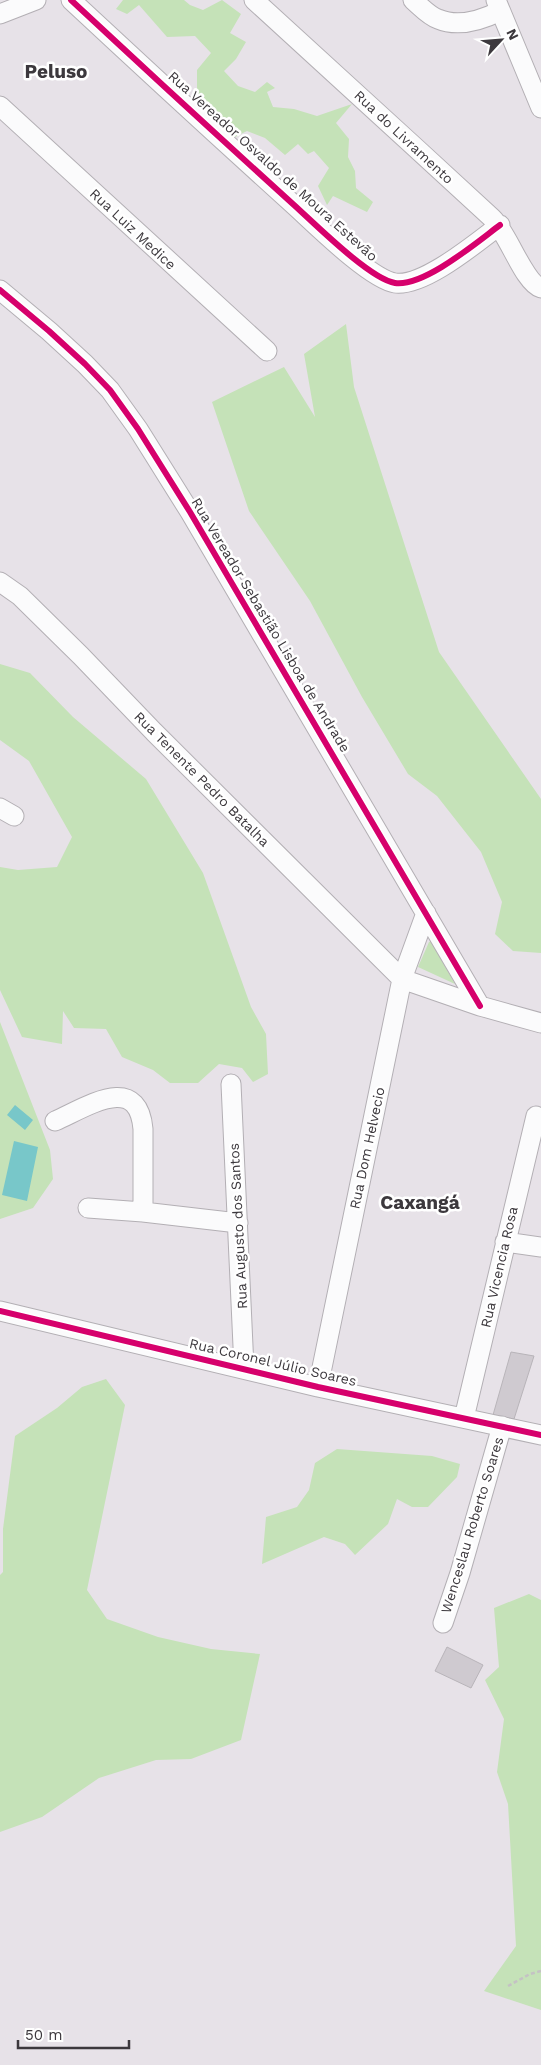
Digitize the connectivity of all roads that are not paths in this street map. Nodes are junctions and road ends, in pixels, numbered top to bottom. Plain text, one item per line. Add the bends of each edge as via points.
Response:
1 (36, 0) edge
2 (71, 0) edge
3 (254, 0) edge
4 (413, 0) edge
5 (498, 6) edge
6 (0, 14) edge
7 (0, 106) edge
8 (541, 108) edge
9 (500, 225) junction
10 (539, 288) edge
11 (0, 290) edge
12 (266, 351) dead end
13 (0, 582) edge
14 (426, 913) junction
15 (402, 979) junction
16 (480, 1006) junction
17 (541, 1023) edge
18 (231, 1084) dead end
19 (536, 1116) dead end
20 (55, 1121) dead end
21 (533, 1159) edge
22 (88, 1208) dead end
23 (143, 1212) junction
24 (238, 1224) junction
25 (505, 1242) junction
26 (541, 1247) edge
27 (0, 1311) edge
28 (244, 1368) junction
29 (318, 1387) junction
30 (464, 1418) junction
31 (502, 1426) junction
32 (541, 1435) edge
33 (443, 1623) dead end

1 - 6 street
2 - 9 street, Rua Vereador Osvaldo de Moura Estevão via 307,216 384,280 410,282 430,274
3 - 9 street, Rua do Livramento
4 - 5 street via 437,19 453,23 471,22
5 - 8 street
7 - 12 street, Rua Luiz Medice
9 - 10 street, Rua do Livramento via 529,279
11 - 14 street, Rua Vereador Sebastião Lisboa de Andrade via 85,364 110,390 138,429
13 - 15 street, Rua Tenente Pedro Batalha via 20,596 81,656
14 - 15 street, Rua Dom Helvecio
14 - 16 street, Rua Vereador Sebastião Lisboa de Andrade
15 - 16 street
15 - 29 street, Rua Dom Helvecio
16 - 17 street
18 - 24 street, Rua Augusto dos Santos
19 - 21 street, Rua Vicencia Rosa
20 - 23 street via 99,1101 114,1098 131,1099 137,1105 143,1129
21 - 25 street, Rua Vicencia Rosa
22 - 23 street
23 - 24 street
24 - 28 street, Rua Augusto dos Santos
25 - 26 street
25 - 30 street, Rua Vicencia Rosa
27 - 28 street, Rua Coronel Júlio Soares
28 - 29 street, Rua Coronel Júlio Soares
29 - 30 street, Rua Coronel Júlio Soares
30 - 31 street, Rua Coronel Júlio Soares
31 - 32 street, Rua Coronel Júlio Soares
31 - 33 street, Wenceslau Roberto Soares

